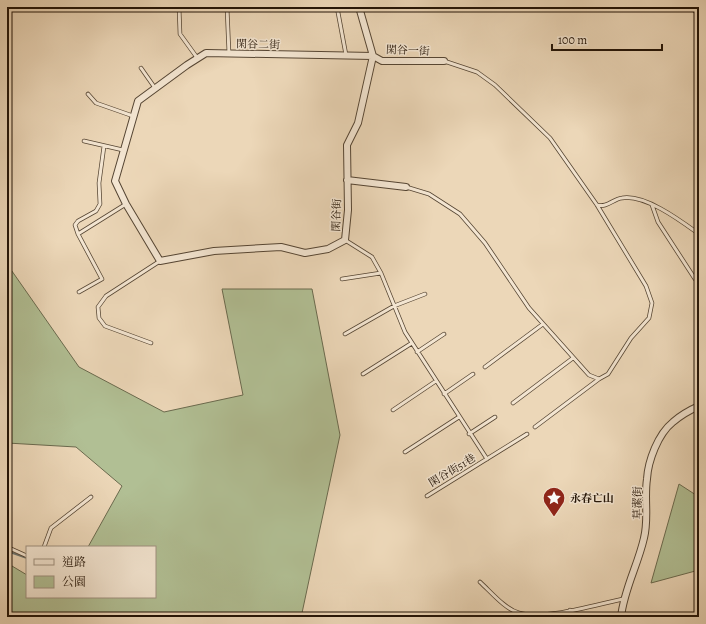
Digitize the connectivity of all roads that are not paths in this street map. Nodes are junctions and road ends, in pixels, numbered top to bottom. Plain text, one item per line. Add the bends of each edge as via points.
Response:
1 (179, 7) edge
2 (227, 7) edge
3 (337, 7) edge
4 (358, 7) edge
5 (229, 54) junction
6 (346, 55) junction
7 (372, 56) junction
8 (198, 58) junction
9 (444, 61) joint
10 (141, 68) dead end
11 (155, 88) junction
12 (88, 94) dead end
13 (133, 116) junction
14 (84, 141) dead end
15 (104, 146) junction
16 (123, 150) junction
17 (347, 180) junction
18 (406, 187) joint
19 (126, 204) junction
20 (597, 205) junction
21 (652, 205) junction
22 (78, 234) junction
23 (699, 234) edge
24 (345, 240) junction
25 (160, 262) junction
26 (381, 273) junction
27 (342, 279) dead end
28 (695, 279) dead end
29 (79, 292) dead end
30 (425, 294) dead end
31 (394, 306) junction
32 (543, 324) junction
33 (345, 334) dead end
34 (444, 334) dead end
35 (151, 343) dead end
36 (412, 343) junction
37 (417, 352) junction
38 (573, 358) junction
39 (485, 367) dead end
40 (363, 374) dead end
41 (473, 374) dead end
42 (599, 379) junction
43 (436, 381) junction
44 (444, 394) junction
45 (512, 403) dead end
46 (699, 406) edge
47 (393, 410) dead end
48 (458, 417) junction
49 (495, 417) dead end
50 (535, 427) dead end
51 (469, 434) junction
52 (527, 434) dead end
53 (405, 452) dead end
54 (487, 459) junction
55 (91, 496) dead end
56 (427, 496) dead end
57 (44, 546) edge
58 (7, 547) edge
59 (26, 556) edge
60 (480, 582) dead end
61 (623, 599) junction
62 (570, 610) junction
63 (540, 616) edge
64 (570, 617) edge
65 (621, 617) edge

1 - 8 lane via 180,34
2 - 5 lane
3 - 6 lane
4 - 7 street, 閑谷街
5 - 6 street, 閑谷二街
5 - 8 street, 閑谷二街 via 206,54
6 - 7 street, 閑谷二街
7 - 9 street, 閑谷一街 via 382,61
7 - 17 street, 閑谷街 via 358,123 347,145
8 - 11 street, 閑谷二街
9 - 20 lane via 477,72 495,85 550,138
10 - 11 lane
11 - 13 street, 閑谷二街 via 138,101
12 - 13 lane via 96,103
13 - 16 street, 閑谷二街
14 - 15 lane
15 - 16 lane
15 - 22 lane via 99,183 100,204 96,211 75,225
16 - 19 street, 閑谷二街 via 115,181
17 - 18 street
17 - 24 street, 閑谷街
18 - 32 lane via 429,194 460,214 485,243 529,308
19 - 22 lane
19 - 25 street, 閑谷二街
20 - 21 lane via 602,206 622,198 634,198
20 - 42 lane via 646,286 652,303 649,318 631,338 608,374
21 - 23 lane via 677,218
21 - 28 lane via 658,222
22 - 29 lane via 102,278
24 - 25 street, 閑谷街 via 328,249 306,253 282,247 214,251
24 - 26 lane, 閑谷街51巷 via 372,257
25 - 35 lane via 106,296 98,307 99,318 105,326
26 - 27 lane
26 - 31 lane, 閑谷街51巷
30 - 31 lane
31 - 33 lane
31 - 36 lane, 閑谷街51巷
32 - 38 lane
32 - 39 lane
34 - 37 lane
36 - 37 lane, 閑谷街51巷
36 - 40 lane
37 - 43 lane, 閑谷街51巷
38 - 42 lane via 589,376
38 - 45 lane
41 - 44 lane
42 - 50 lane
43 - 44 lane, 閑谷街51巷
43 - 47 lane
44 - 48 lane, 閑谷街51巷
46 - 61 street, 草潔街 via 672,422 661,436 652,455 646,479 647,519 644,538
48 - 51 lane, 閑谷街51巷
48 - 53 lane
49 - 51 lane
51 - 54 lane, 閑谷街51巷
52 - 54 lane, 閑谷街51巷
54 - 56 lane, 閑谷街51巷
55 - 57 lane via 51,528
58 - 59 lane
60 - 63 lane via 518,613
61 - 62 lane
61 - 65 street, 草潔街
62 - 63 lane
62 - 64 lane

